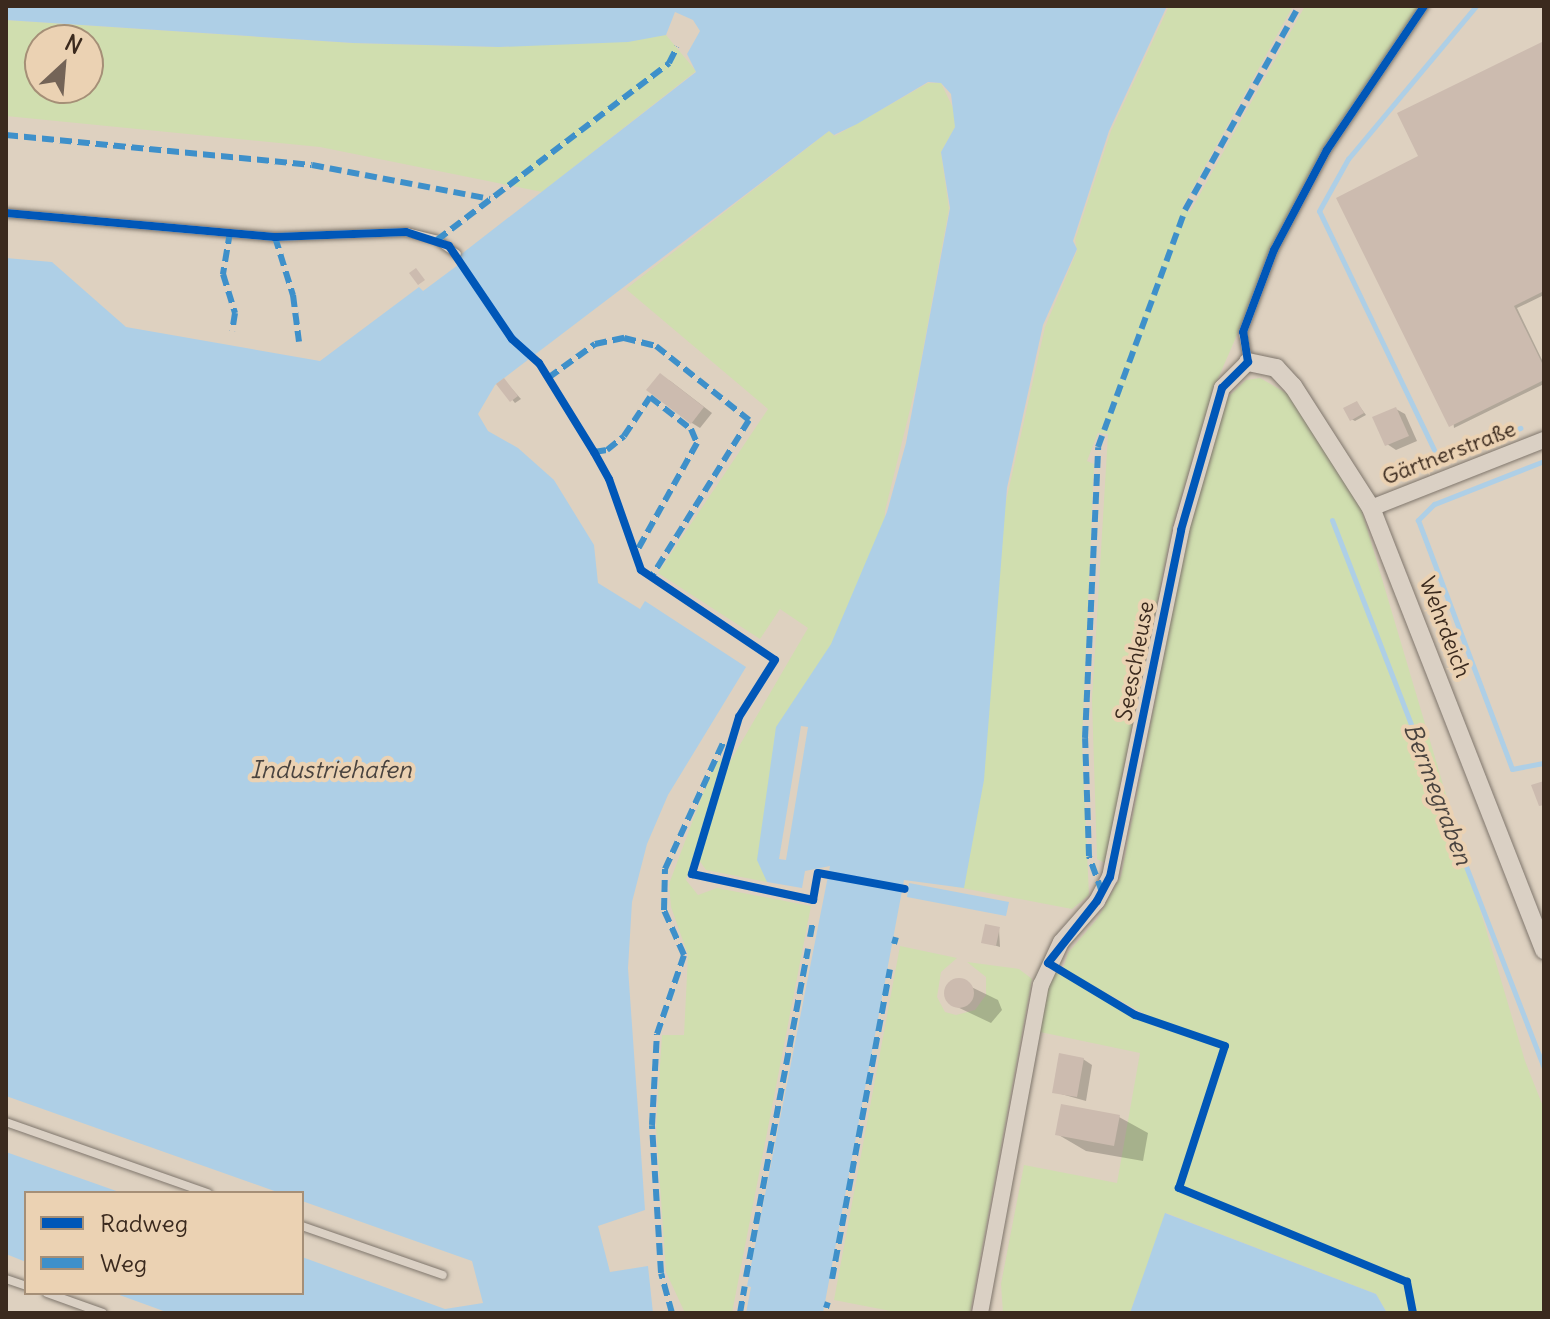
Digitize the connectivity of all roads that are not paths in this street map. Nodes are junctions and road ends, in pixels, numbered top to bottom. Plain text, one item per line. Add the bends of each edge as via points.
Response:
1 (1424, 6) edge
2 (6, 213) edge
3 (457, 254) dead end
4 (1248, 362) junction
5 (1544, 440) edge
6 (1371, 508) junction
7 (1544, 950) edge
8 (6, 1122) edge
9 (202, 1191) edge
10 (304, 1227) edge
11 (443, 1275) dead end
12 (53, 1295) edge
13 (103, 1313) edge
14 (980, 1313) edge

1 - 4 lane via 1327,150 1274,250 1243,332
2 - 3 lane via 275,237 406,232 437,240
4 - 6 street, Wehrdeich via 1276,368 1293,386
4 - 14 street, Seeschleuse via 1222,388 1181,530 1110,877 1097,901 1061,942 1041,985
5 - 6 street, Gärtnerstraße
6 - 7 street, Wehrdeich
8 - 9 lane
10 - 11 lane
12 - 13 lane

